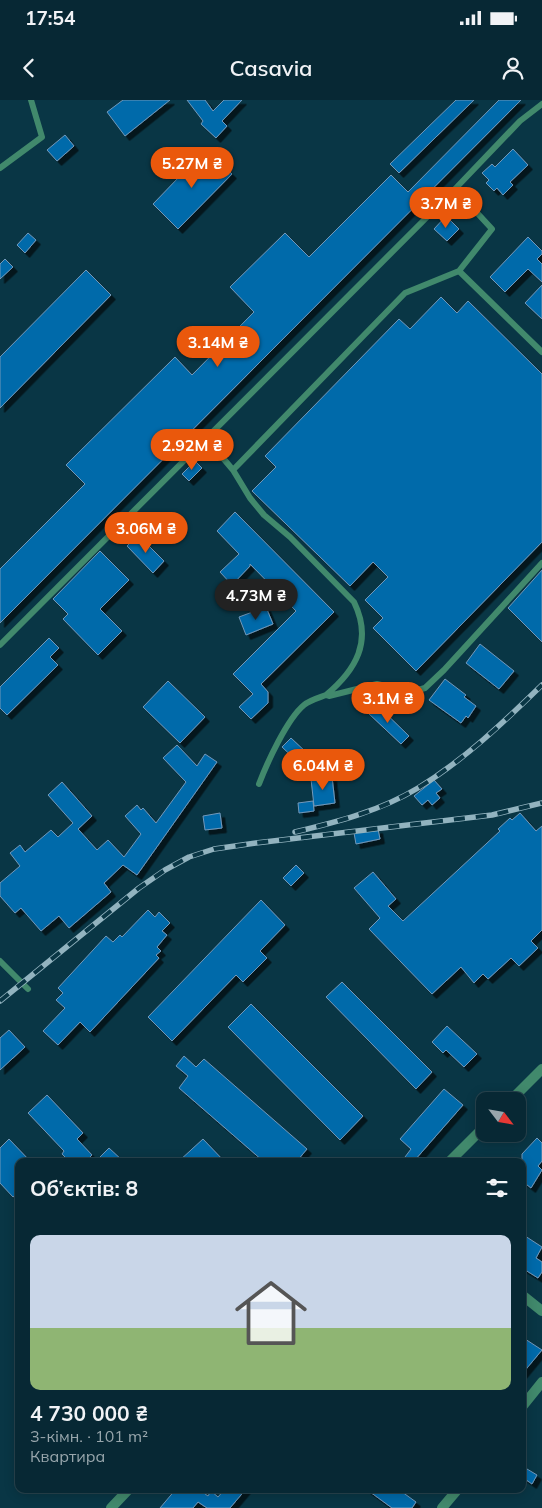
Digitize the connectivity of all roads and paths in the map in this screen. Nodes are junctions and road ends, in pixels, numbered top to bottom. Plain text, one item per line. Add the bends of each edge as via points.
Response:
1 (31, 100) edge
2 (542, 104) edge
3 (0, 168) edge
4 (455, 189) junction
5 (459, 271) junction
6 (542, 352) edge
7 (206, 438) junction
8 (233, 470) junction
9 (542, 563) edge
10 (0, 645) edge
11 (326, 695) junction
12 (259, 784) dead end
13 (0, 961) edge
14 (28, 989) dead end
15 (542, 1069) edge
16 (519, 1092) edge
17 (476, 1135) edge
18 (453, 1158) edge
19 (526, 1298) edge
20 (542, 1311) edge
21 (542, 1382) edge
22 (526, 1402) edge
23 (125, 1493) edge
24 (455, 1493) edge
25 (110, 1508) edge
26 (442, 1508) edge

1 - 3 lane via 42,137
2 - 4 lane via 520,121
4 - 5 lane via 492,229
4 - 7 lane
5 - 6 lane
5 - 8 lane via 405,293
7 - 8 lane
7 - 10 lane
8 - 11 lane via 264,515 354,602 359,612 363,636 356,660 348,674
9 - 11 lane via 425,688 411,692 377,684
11 - 12 lane via 304,705 298,712 268,759
13 - 14 lane
15 - 16 street
17 - 18 street
19 - 20 street
21 - 22 street
23 - 25 street
24 - 26 street

